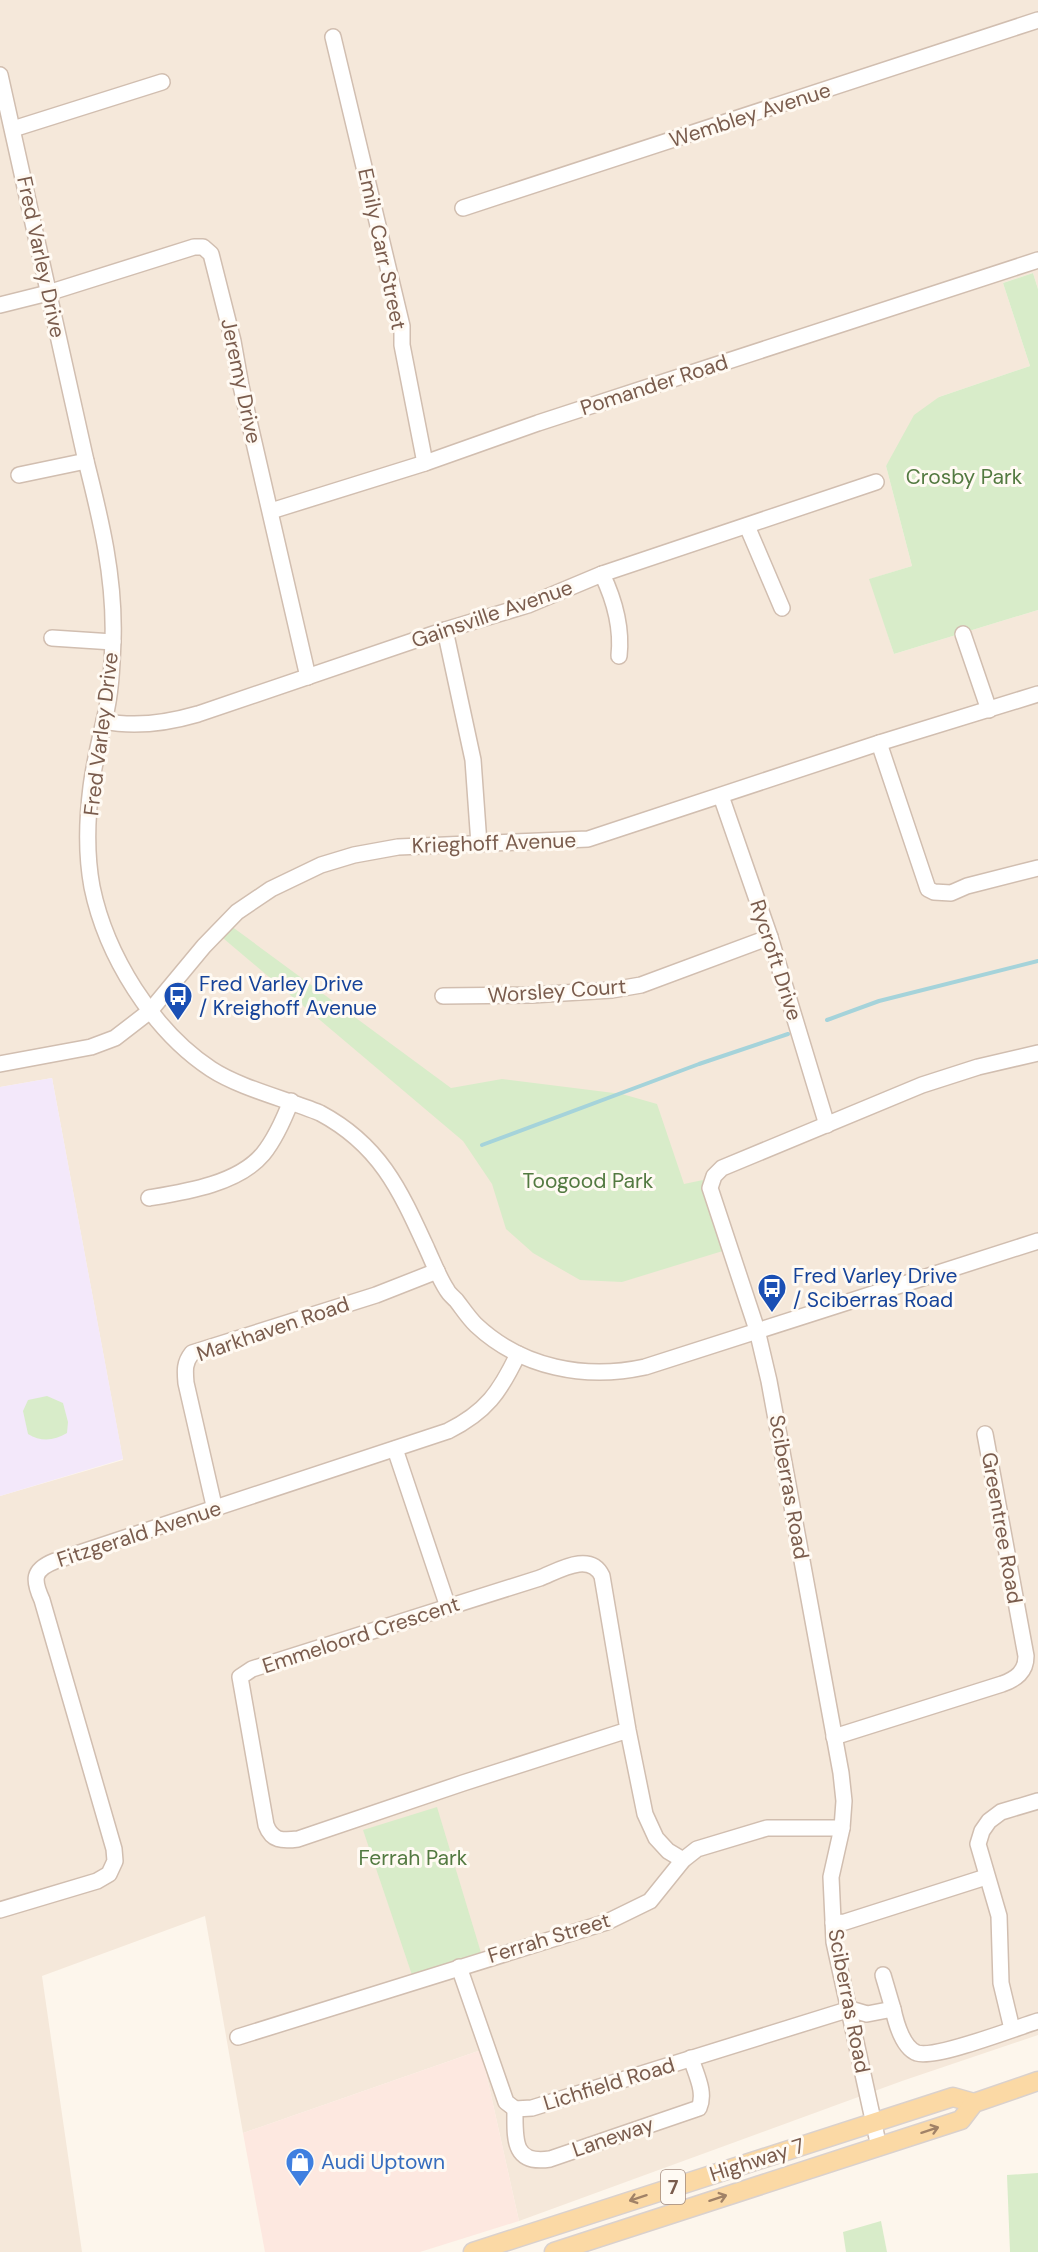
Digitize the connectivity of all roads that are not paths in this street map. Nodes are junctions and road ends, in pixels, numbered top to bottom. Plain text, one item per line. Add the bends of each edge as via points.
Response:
1 (1038, 20) edge
2 (333, 37) dead end
3 (0, 75) edge
4 (162, 82) dead end
5 (12, 129) junction
6 (462, 208) dead end
7 (1038, 260) edge
8 (48, 293) junction
9 (0, 305) edge
10 (86, 461) junction
11 (425, 463) junction
12 (19, 475) dead end
13 (876, 482) dead end
14 (270, 511) junction
15 (747, 526) junction
16 (602, 574) junction
17 (782, 608) dead end
18 (445, 630) junction
19 (963, 634) dead end
20 (52, 638) dead end
21 (113, 642) junction
22 (619, 656) dead end
23 (308, 677) junction
24 (1038, 694) edge
25 (989, 710) junction
26 (104, 720) junction
27 (879, 743) junction
28 (722, 796) junction
29 (478, 844) junction
30 (1038, 868) edge
31 (770, 937) junction
32 (443, 996) dead end
33 (150, 1011) junction
34 (1038, 1053) edge
35 (0, 1064) edge
36 (291, 1101) junction
37 (827, 1125) junction
38 (149, 1198) dead end
39 (1038, 1241) edge
40 (437, 1271) junction
41 (757, 1330) junction
42 (518, 1354) junction
43 (984, 1434) dead end
44 (395, 1449) junction
45 (214, 1510) junction
46 (448, 1607) junction
47 (627, 1730) junction
48 (834, 1737) junction
49 (1038, 1801) edge
50 (842, 1828) junction
51 (683, 1860) junction
52 (986, 1877) junction
53 (0, 1910) edge
54 (833, 1923) junction
55 (459, 1966) junction
56 (883, 1975) dead end
57 (850, 2008) junction
58 (893, 2009) junction
59 (1038, 2021) edge
60 (1012, 2029) junction
61 (238, 2037) dead end
62 (691, 2058) junction
63 (1038, 2081) edge
64 (974, 2103) junction
65 (515, 2109) junction
66 (873, 2122) junction
67 (879, 2147) junction
68 (473, 2252) edge
69 (554, 2252) edge

1 - 6 street, Wembley Avenue
2 - 11 street, Emily Carr Street via 402,326 402,345
3 - 5 street, Fred Varley Drive
4 - 5 street
5 - 8 street, Fred Varley Drive
7 - 11 street, Pomander Road
8 - 9 street
8 - 10 street, Fred Varley Drive
8 - 14 street, Jeremy Drive via 194,247 208,250 233,341
10 - 12 street
10 - 21 street, Fred Varley Drive via 108,557
11 - 14 street, Pomander Road
13 - 15 street, Gainsville Avenue
14 - 23 street, Jeremy Drive
15 - 16 street, Gainsville Avenue
15 - 17 street
16 - 18 street, Gainsville Avenue via 528,605
16 - 22 street via 618,622
18 - 23 street, Gainsville Avenue
18 - 29 street via 473,760
19 - 25 street
20 - 21 street
21 - 26 street, Fred Varley Drive
23 - 26 street, Gainsville Avenue via 183,719 138,724
24 - 25 street, Krieghoff Avenue
25 - 27 street, Krieghoff Avenue
26 - 33 street, Fred Varley Drive via 89,812 93,887 118,961
27 - 28 street, Krieghoff Avenue
27 - 30 street via 928,889 951,893
28 - 29 street, Krieghoff Avenue via 588,839
28 - 31 street, Rycroft Drive
29 - 33 street, Krieghoff Avenue via 398,847 354,855 302,873 237,912
31 - 32 street, Worsley Court via 641,985 532,995
31 - 37 street, Rycroft Drive
33 - 35 street, Krieghoff Avenue via 115,1038 91,1047
33 - 36 street, Fred Varley Drive via 181,1046 213,1070
34 - 37 street, Sciberras Road via 922,1085
36 - 38 street via 280,1128 262,1155 249,1166 202,1189
36 - 40 street, Fred Varley Drive via 336,1122 363,1143 383,1166
37 - 41 street, Sciberras Road via 722,1168 714,1176 710,1188
39 - 41 street, Fred Varley Drive
40 - 42 street, Fred Varley Drive via 447,1292 465,1314 497,1342
40 - 45 street, Markhaven Road via 376,1295 192,1353 185,1368 186,1383
41 - 42 street, Fred Varley Drive via 623,1372 570,1371
41 - 48 street, Sciberras Road
42 - 44 street, Fitzgerald Avenue via 500,1390 467,1421
43 - 48 street, Greentree Road via 1026,1665 1022,1673 1002,1684
44 - 45 street, Fitzgerald Avenue
44 - 46 street
45 - 53 street, Fitzgerald Avenue via 46,1564 36,1575 115,1861 110,1874 97,1881
46 - 47 street, Emmeloord Crescent via 573,1565 593,1565 602,1576
46 - 47 street, Emmeloord Crescent via 252,1669 240,1677 266,1825 274,1838 298,1839
47 - 51 street, Emmeloord Crescent via 649,1826 668,1851
48 - 50 street, Sciberras Road via 844,1800
49 - 52 street via 1001,1812 982,1831 978,1844
50 - 51 street, Ferrah Street via 767,1828 697,1849
50 - 54 street, Sciberras Road via 831,1877
51 - 55 street, Ferrah Street via 650,1901 636,1909 607,1922
52 - 54 street
52 - 60 street via 999,1916 1001,1983
54 - 57 street, Sciberras Road
55 - 61 street, Ferrah Street
55 - 65 street, Lichfield Road via 506,2102
56 - 58 street
57 - 58 street via 867,2014
57 - 62 street, Lichfield Road
57 - 66 street, Sciberras Road
58 - 60 street via 907,2046 917,2053 941,2051
59 - 60 street
62 - 65 street, Lichfield Road via 532,2108
62 - 65 street, Laneway via 702,2091 699,2108 550,2159 536,2161 520,2151
63 - 64 main road, Highway 7 / 7
64 - 66 main road, Highway 7 / 7 via 953,2097
67 -> 64 main road, Highway 7 / 7 via 961,2120
66 - 67 street, Sciberras Road
66 -> 68 main road, Highway 7 / 7
69 -> 67 main road, Highway 7 / 7

